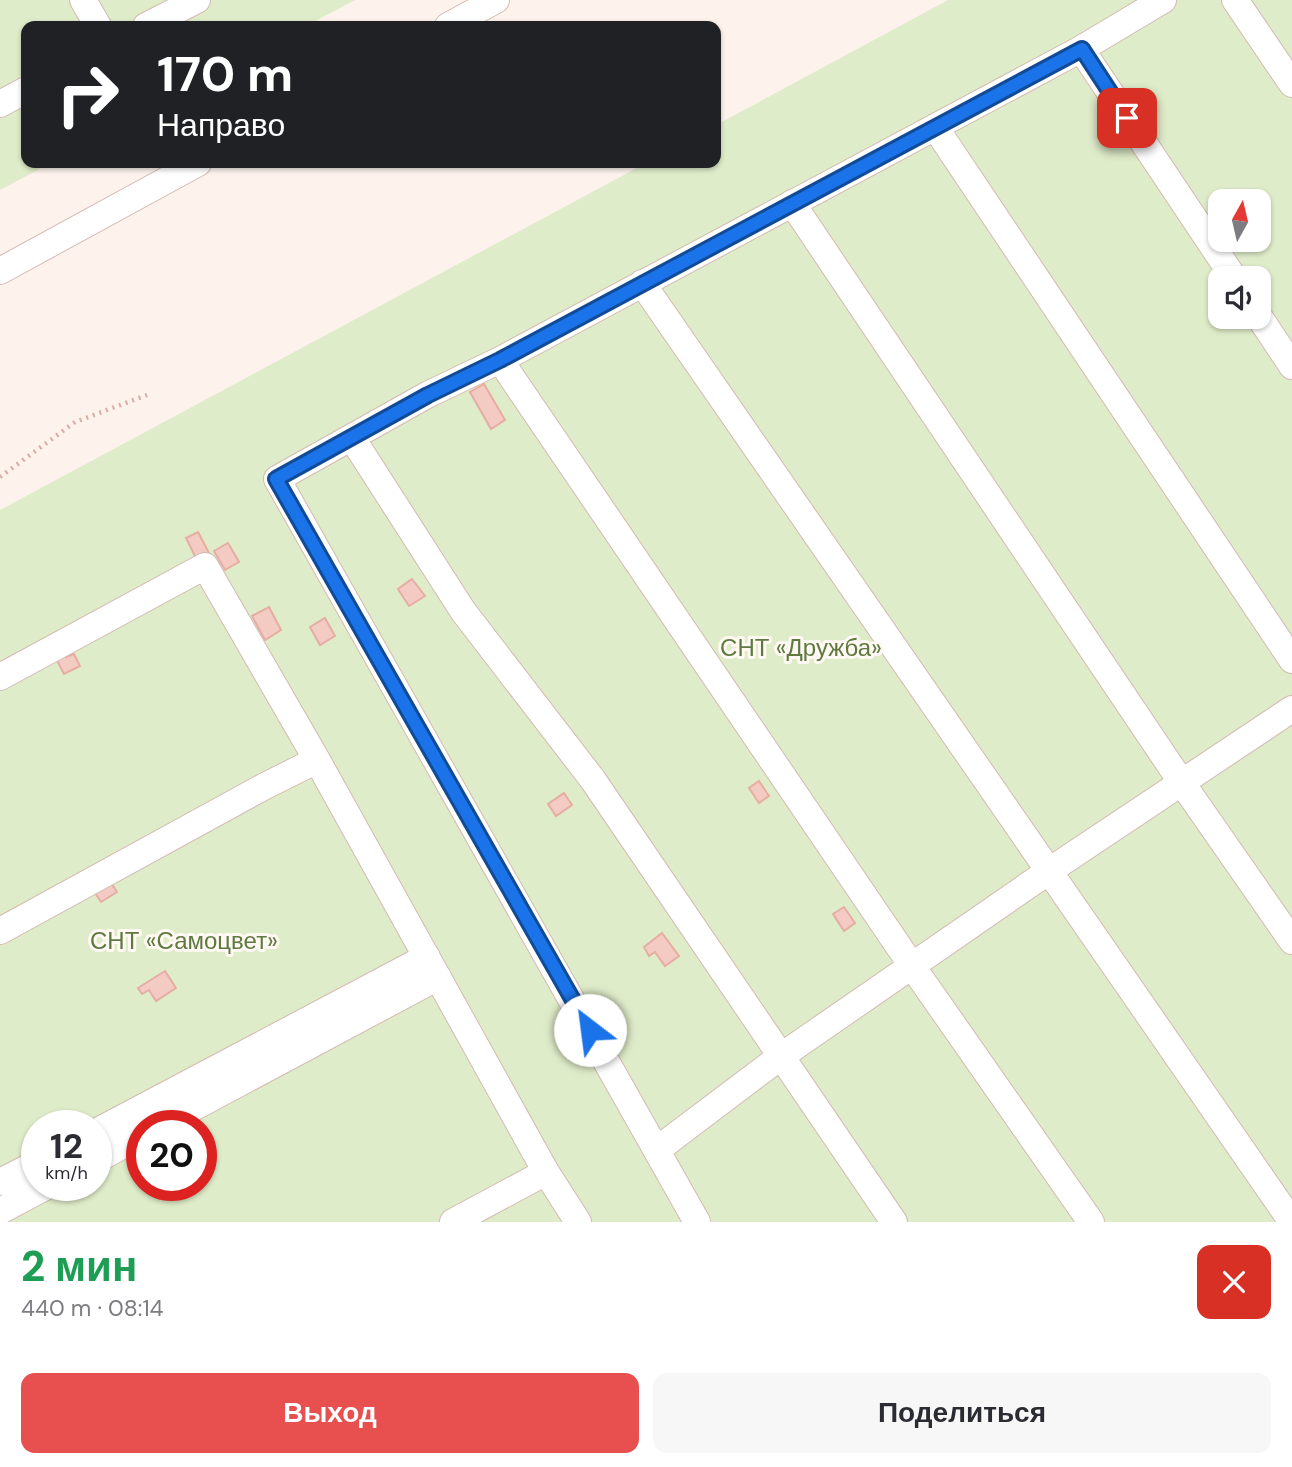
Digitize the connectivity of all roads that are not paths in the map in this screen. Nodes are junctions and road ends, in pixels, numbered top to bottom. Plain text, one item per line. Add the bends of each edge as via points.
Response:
1 (83, 0) edge
2 (197, 0) edge
3 (496, 0) edge
4 (1163, 0) edge
5 (1236, 0) edge
6 (151, 15) edge
7 (95, 21) edge
8 (457, 21) edge
9 (1082, 49) junction
10 (1292, 84) edge
11 (21, 93) edge
12 (0, 104) edge
13 (935, 127) junction
14 (189, 168) edge
15 (792, 203) junction
16 (1226, 266) edge
17 (0, 271) edge
18 (642, 283) junction
19 (1267, 329) edge
20 (500, 360) junction
21 (1292, 366) edge
22 (352, 438) junction
23 (1292, 660) edge
24 (0, 677) edge
25 (1292, 709) edge
26 (317, 760) junction
27 (1182, 783) junction
28 (1049, 871) junction
29 (0, 931) edge
30 (1292, 942) edge
31 (912, 966) junction
32 (433, 967) junction
33 (780, 1057) junction
34 (186, 1110) edge
35 (112, 1124) edge
36 (658, 1149) junction
37 (21, 1171) edge
38 (546, 1172) junction
39 (0, 1182) edge
40 (21, 1200) edge
41 (0, 1211) edge
42 (453, 1222) edge
43 (578, 1222) edge
44 (697, 1222) edge
45 (894, 1222) edge
46 (1091, 1222) edge
47 (1292, 1222) edge

1 - 7 lane
2 - 6 lane
3 - 8 lane
4 - 9 lane
5 - 10 lane
9 - 13 lane
9 - 16 lane
11 - 12 lane
13 - 15 lane
13 - 23 lane
14 - 17 lane
15 - 18 lane
15 - 27 lane
18 - 20 lane
18 - 28 lane
19 - 21 lane
20 - 22 lane
20 - 31 lane
22 - 33 lane via 463,611 593,780
22 - 36 lane via 276,479
24 - 26 lane via 205,566
25 - 27 lane
26 - 29 lane
26 - 32 lane
27 - 28 lane
27 - 30 lane
28 - 31 lane
28 - 47 lane
31 - 33 lane
31 - 46 lane
32 - 34 lane
32 - 35 lane
32 - 38 lane
33 - 36 lane
33 - 45 lane
36 - 44 lane
37 - 39 lane
38 - 42 lane
38 - 43 lane
40 - 41 lane

